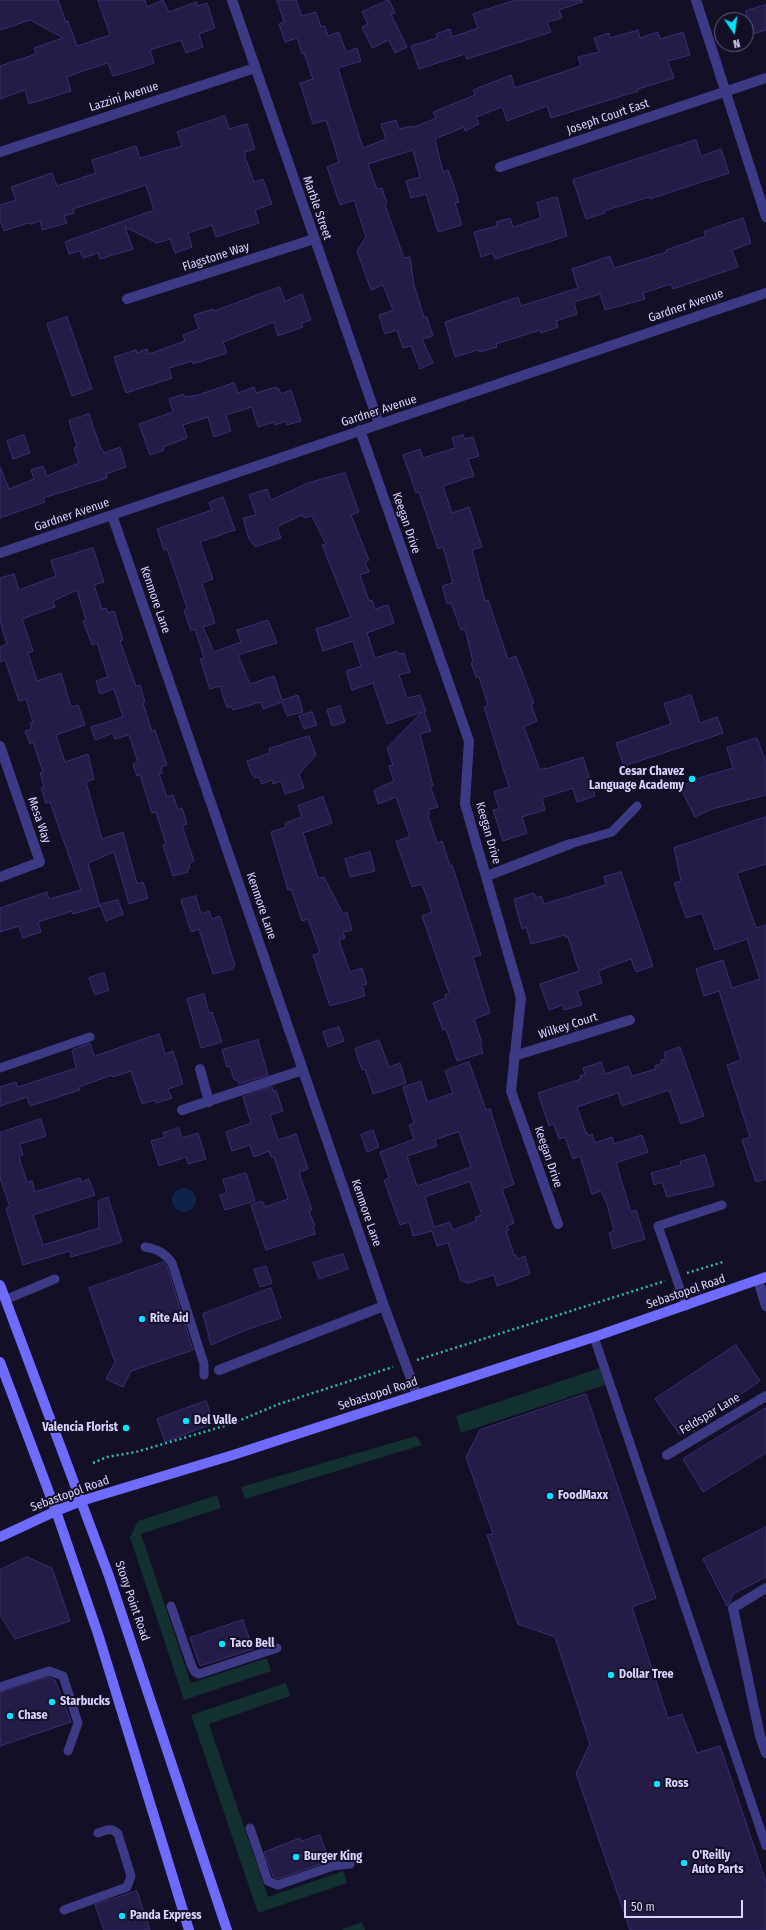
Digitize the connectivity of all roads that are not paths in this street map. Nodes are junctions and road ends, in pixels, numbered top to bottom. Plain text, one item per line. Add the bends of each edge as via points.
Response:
1 (232, 0) edge
2 (696, 0) edge
3 (255, 68) junction
4 (766, 78) edge
5 (725, 91) junction
6 (0, 152) edge
7 (500, 167) dead end
8 (766, 217) edge
9 (314, 239) junction
10 (766, 292) edge
11 (127, 299) dead end
12 (379, 424) junction
13 (360, 430) junction
14 (112, 515) junction
15 (0, 553) edge
16 (0, 746) edge
17 (637, 806) dead end
18 (570, 844) joint
19 (487, 876) junction
20 (0, 877) edge
21 (630, 1020) dead end
22 (90, 1037) dead end
23 (514, 1056) junction
24 (0, 1068) edge
25 (200, 1069) dead end
26 (303, 1070) junction
27 (209, 1102) junction
28 (182, 1110) dead end
29 (722, 1205) dead end
30 (558, 1224) dead end
31 (145, 1247) dead end
32 (55, 1279) dead end
33 (762, 1279) edge
34 (0, 1285) edge
35 (3, 1299) edge
36 (384, 1306) junction
37 (686, 1306) junction
38 (766, 1306) edge
39 (594, 1337) junction
40 (0, 1362) edge
41 (219, 1370) dead end
42 (204, 1375) dead end
43 (417, 1395) junction
44 (766, 1396) edge
45 (667, 1455) dead end
46 (81, 1502) junction
47 (56, 1510) junction
48 (0, 1537) edge
49 (766, 1588) edge
50 (170, 1606) dead end
51 (277, 1648) dead end
52 (0, 1686) edge
53 (68, 1751) dead end
54 (766, 1753) edge
55 (250, 1828) dead end
56 (98, 1833) dead end
57 (766, 1846) edge
58 (350, 1864) dead end
59 (64, 1910) dead end
60 (189, 1930) edge
61 (227, 1930) edge

1 - 3 street, Marble Street
2 - 5 street
3 - 6 street, Lazzini Avenue
3 - 9 street, Marble Street
4 - 5 street, Joseph Court East
5 - 7 street, Joseph Court East
5 - 8 street
9 - 11 street, Flagstone Way
9 - 12 street, Marble Street
10 - 12 street, Gardner Avenue
12 - 13 street, Gardner Avenue
13 - 14 street, Gardner Avenue
13 - 19 street, Keegan Drive via 469,741 465,804
14 - 15 street, Gardner Avenue
14 - 26 street, Kenmore Lane
16 - 20 street, Mesa Way via 40,862
17 - 18 lane via 612,832
18 - 19 street
19 - 23 street, Keegan Drive via 521,998
21 - 23 street, Wilkey Court
22 - 24 lane
23 - 30 street, Keegan Drive via 511,1091
25 - 27 street
26 - 27 street
26 - 36 street, Kenmore Lane
27 - 28 street
29 - 37 lane via 658,1226
31 - 42 lane via 157,1249 172,1263 204,1364
32 - 35 lane
33 - 37 main road, Sebastopol Road
33 - 38 street
34 - 35 main road, Stony Point Road
35 - 46 main road, Stony Point Road
36 - 41 street
36 - 43 street, Kenmore Lane
37 - 39 main road, Sebastopol Road
39 - 43 main road, Sebastopol Road
39 - 57 lane
40 - 47 main road
43 - 46 main road, Sebastopol Road
44 - 45 street, Feldspar Lane
46 - 47 main road, Sebastopol Road
46 - 61 main road, Stony Point Road via 142,1670
47 - 48 main road, Sebastopol Road
47 - 60 main road via 107,1661
49 - 54 street via 733,1608 760,1736
50 - 51 lane via 192,1667 199,1674
52 - 53 lane via 49,1671 63,1676 78,1724
55 - 58 lane via 268,1881 272,1884 278,1885 333,1866
56 - 59 lane via 109,1829 118,1834 131,1876 130,1882 126,1887

